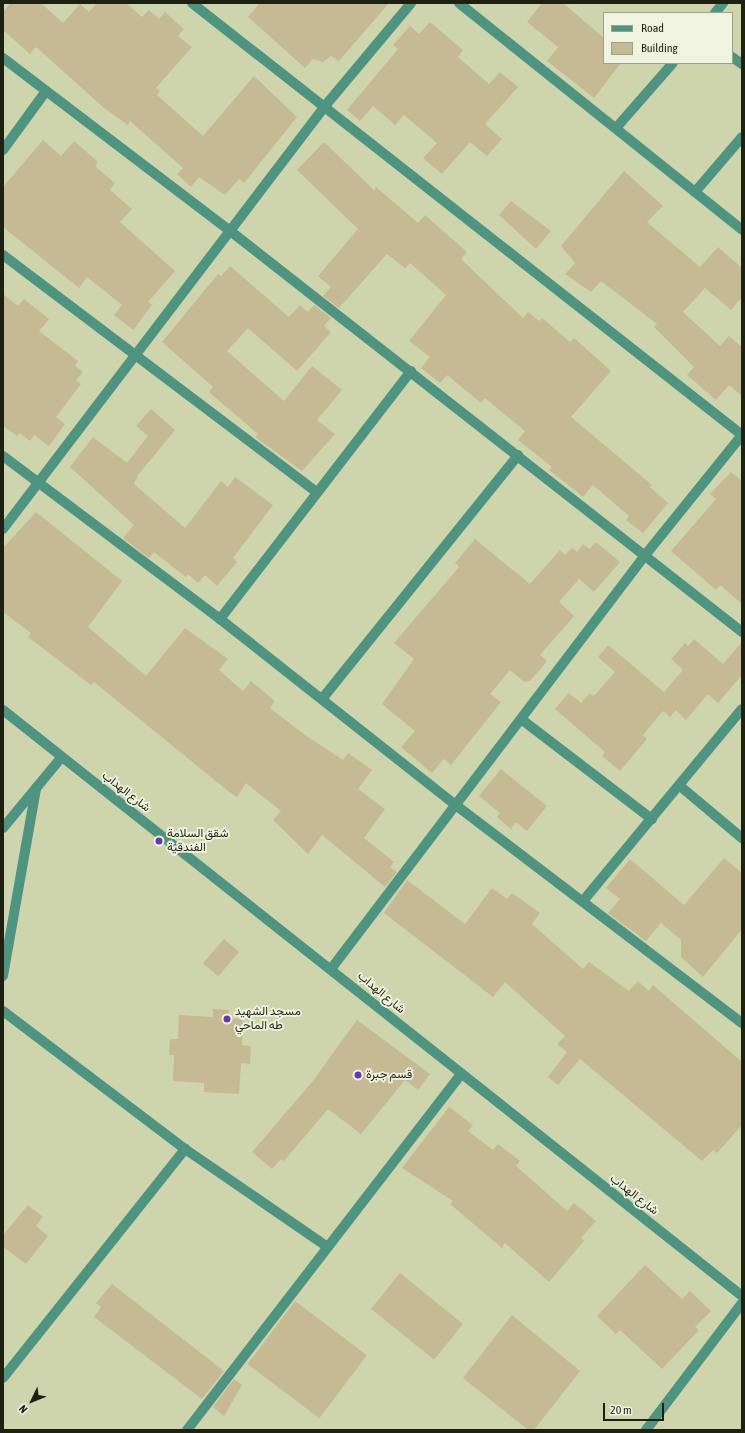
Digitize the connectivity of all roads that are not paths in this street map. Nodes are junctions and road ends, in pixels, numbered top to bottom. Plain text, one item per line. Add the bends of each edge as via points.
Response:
1 (192, 3) edge
2 (412, 3) edge
3 (459, 3) edge
4 (723, 3) edge
5 (716, 12) edge
6 (3, 58) edge
7 (733, 58) edge
8 (673, 64) edge
9 (742, 64) edge
10 (46, 91) junction
11 (325, 106) junction
12 (616, 128) junction
13 (742, 137) edge
14 (3, 150) edge
15 (695, 192) junction
16 (229, 230) junction
17 (742, 230) edge
18 (3, 255) edge
19 (134, 357) junction
20 (411, 371) junction
21 (742, 435) edge
22 (518, 455) junction
23 (3, 456) edge
24 (38, 484) junction
25 (316, 492) junction
26 (3, 529) edge
27 (646, 554) junction
28 (220, 619) junction
29 (742, 632) edge
30 (322, 699) junction
31 (742, 709) edge
32 (3, 710) edge
33 (521, 719) junction
34 (61, 758) junction
35 (680, 786) junction
36 (36, 788) junction
37 (456, 806) junction
38 (652, 819) junction
39 (3, 828) edge
40 (742, 838) edge
41 (583, 901) junction
42 (331, 969) junction
43 (3, 976) edge
44 (3, 1011) edge
45 (742, 1023) edge
46 (460, 1076) junction
47 (185, 1149) junction
48 (326, 1246) junction
49 (742, 1296) edge
50 (742, 1303) edge
51 (3, 1378) edge
52 (187, 1430) edge
53 (646, 1430) edge

1 - 11 street
2 - 11 street
3 - 12 street
4 - 5 street
6 - 10 street
7 - 9 street
8 - 12 street
10 - 14 street
10 - 16 street
11 - 16 street
11 - 21 street
12 - 15 street
13 - 15 street
15 - 17 street
16 - 19 street
16 - 20 street
18 - 19 street
19 - 24 street
19 - 25 street
20 - 22 street
20 - 25 street
21 - 27 street
22 - 27 street
22 - 30 street
23 - 24 street
24 - 26 street
24 - 28 street
25 - 28 street
27 - 29 street
27 - 33 street
28 - 30 street
30 - 37 street
31 - 35 street
32 - 34 street, شارع الهداب
33 - 37 street
33 - 38 street
34 - 36 street
34 - 42 street, شارع الهداب
35 - 38 street
35 - 40 street
36 - 39 street
36 - 43 street
37 - 41 street
37 - 42 street
38 - 41 street
41 - 45 street
42 - 46 street, شارع الهداب
44 - 47 street
46 - 48 street
46 - 49 street, شارع الهداب
47 - 48 street via 257,1202
47 - 51 street
48 - 52 street
50 - 53 street

